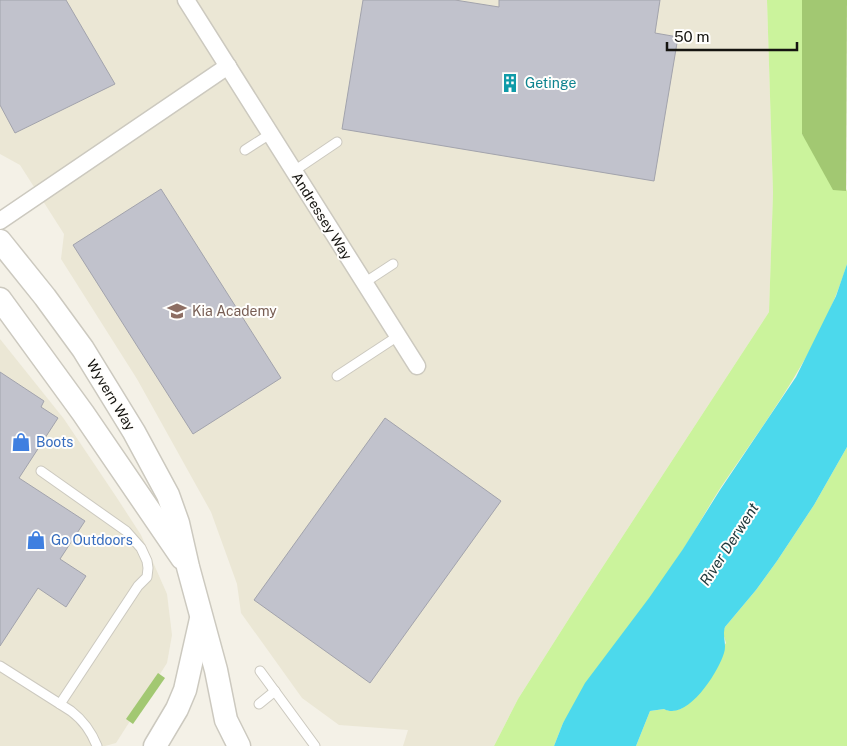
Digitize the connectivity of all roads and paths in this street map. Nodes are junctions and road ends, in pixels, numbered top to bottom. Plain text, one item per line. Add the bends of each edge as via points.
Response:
1 (186, 0) edge
2 (228, 66) junction
3 (270, 134) junction
4 (337, 142) dead end
5 (245, 150) dead end
6 (294, 171) junction
7 (0, 221) edge
8 (0, 241) edge
9 (393, 264) dead end
10 (364, 283) junction
11 (0, 299) edge
12 (398, 336) junction
13 (417, 366) dead end
14 (337, 376) dead end
15 (41, 471) dead end
16 (188, 567) junction
17 (201, 617) junction
18 (0, 666) edge
19 (260, 671) dead end
20 (275, 692) junction
21 (60, 704) junction
22 (259, 704) dead end
23 (98, 746) edge
24 (155, 746) edge
25 (239, 746) edge
26 (315, 746) edge

1 - 2 street, Andressey Way
2 - 3 street, Andressey Way
2 - 7 street
3 - 5 lane
3 - 6 street, Andressey Way
4 - 6 lane
6 - 10 street, Andressey Way
8 - 16 street, Wyvern Way via 83,349 134,432 168,495
9 - 10 lane
10 - 12 street, Andressey Way
11 - 16 street, Wyvern Way
12 - 13 street, Andressey Way
12 - 14 lane
15 - 21 lane via 126,531 141,548 148,568 146,577
16 - 17 street, Wyvern Way
17 - 24 street, Wyvern Way via 185,690
17 - 25 street, Wyvern Way via 226,720
18 - 21 lane
19 - 20 lane
20 - 22 lane
20 - 26 lane
21 - 23 lane via 81,720

